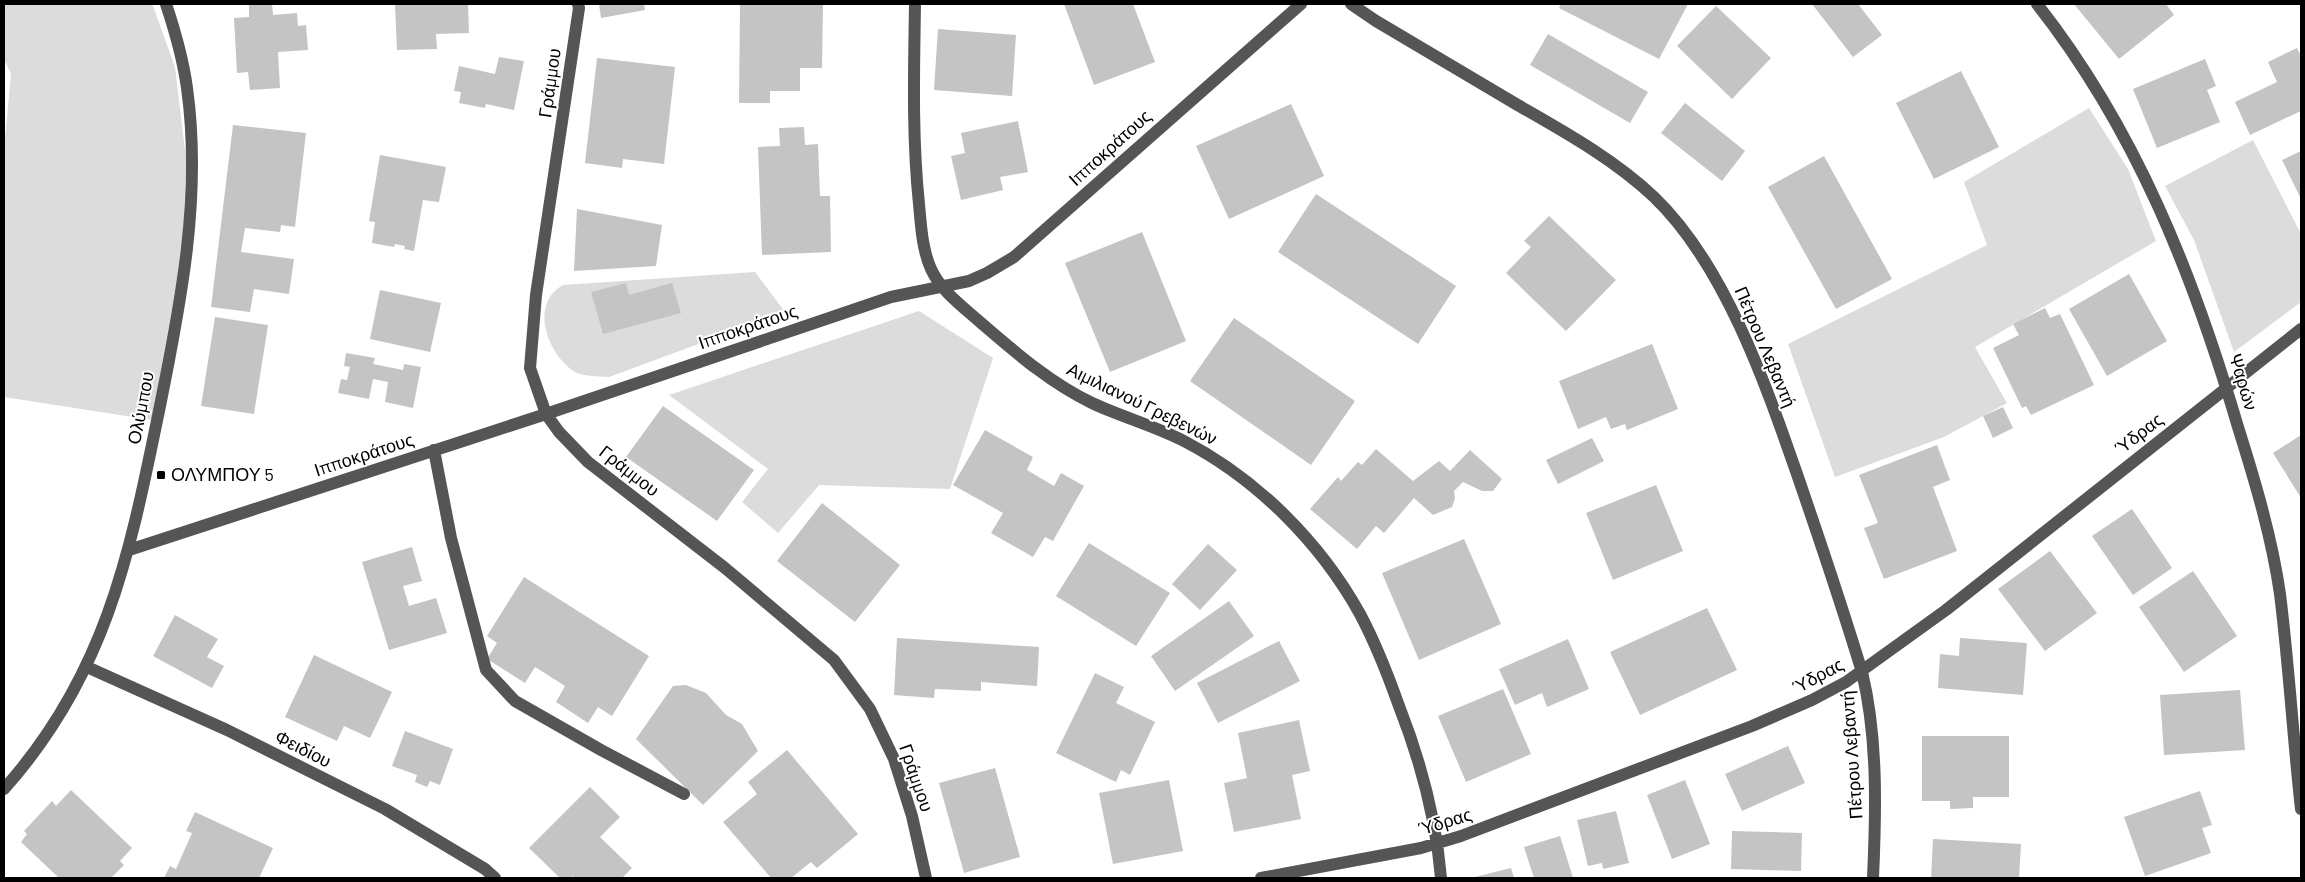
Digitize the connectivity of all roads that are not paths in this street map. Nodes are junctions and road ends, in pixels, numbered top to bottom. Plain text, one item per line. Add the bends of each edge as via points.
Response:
1 (166, 4) edge
2 (578, 4) edge
3 (915, 4) edge
4 (1300, 4) edge
5 (1351, 4) edge
6 (2037, 4) edge
7 (944, 288) junction
8 (2301, 329) edge
9 (2226, 387) junction
10 (546, 414) junction
11 (434, 450) junction
12 (128, 550) junction
13 (87, 667) junction
14 (1862, 672) junction
15 (4, 789) edge
16 (684, 794) dead end
17 (2301, 809) edge
18 (1438, 843) junction
19 (495, 878) edge
20 (926, 878) edge
21 (1261, 878) edge
22 (1441, 878) edge
23 (1873, 878) edge

1 - 12 street, Ολύμπου via 187,88 191,206 178,316
2 - 10 street, Γράμμου via 536,296 530,368
3 - 7 street, Αιμιλιανού Γρεβενών via 914,130 920,212 926,255
4 - 7 street, Ιπποκράτους via 1020,252 978,278
5 - 14 street, Πέτρου Λεβαντή via 1610,162 1648,191 1674,218 1722,290 1765,388 1820,540
6 - 9 street, Ψαρών via 2082,66 2142,173 2198,299
7 - 10 street, Ιπποκράτους via 891,297
7 - 18 street, Αιμιλιανού Γρεβενών via 1001,340 1064,388 1181,440 1231,469 1274,505 1320,556 1360,614 1382,661 1420,767
8 - 9 street, Ύδρας
9 - 14 street, Ύδρας via 1946,610
9 - 17 street, Ψαρών via 2277,574
10 - 11 street, Ιπποκράτους
10 - 20 street, Γράμμου via 588,462 725,568 834,660 870,709 894,759 912,816
11 - 12 street, Ιπποκράτους
11 - 16 street via 451,538 486,670 515,701
12 - 13 street, Ολύμπου via 107,619
13 - 15 street, Ολύμπου via 42,741
13 - 19 street, Φειδίου via 227,730 385,809
14 - 18 street, Ύδρας via 1828,693 1752,726 1526,813
14 - 23 street, Πέτρου Λεβαντή via 1869,702 1873,750
18 - 21 street, Ύδρας
18 - 22 street, Αιμιλιανού Γρεβενών

